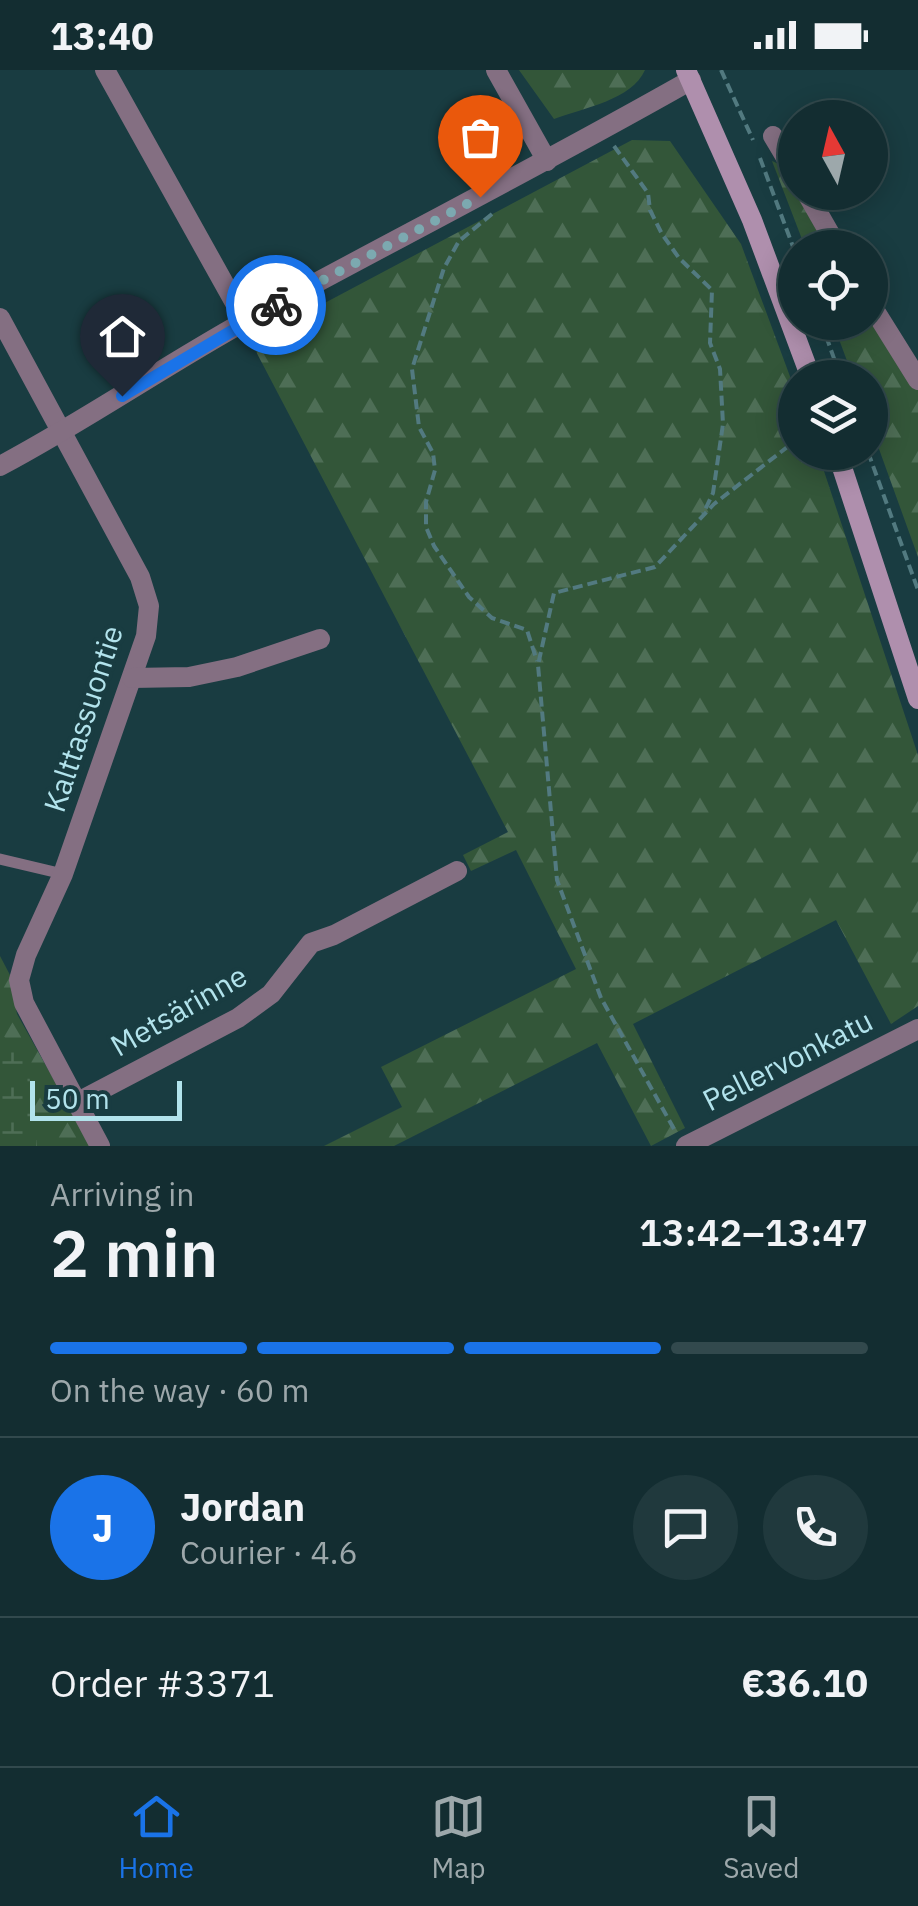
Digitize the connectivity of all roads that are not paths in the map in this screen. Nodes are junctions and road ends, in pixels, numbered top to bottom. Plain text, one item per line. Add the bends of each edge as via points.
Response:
1 (105, 70) edge
2 (496, 70) edge
3 (688, 75) edge
4 (773, 136) dead end
5 (778, 145) edge
6 (547, 162) junction
7 (0, 318) edge
8 (245, 322) junction
9 (888, 332) edge
10 (804, 360) edge
11 (918, 380) edge
12 (61, 434) junction
13 (0, 466) edge
14 (843, 470) edge
15 (320, 639) dead end
16 (132, 678) junction
17 (918, 699) edge
18 (0, 859) edge
19 (457, 871) dead end
20 (63, 874) junction
21 (918, 1030) edge
22 (76, 1103) junction
23 (680, 1138) edge
24 (100, 1146) edge

1 - 8 street
2 - 6 street
3 - 6 street
3 - 10 main road
4 - 5 street
6 - 8 street
7 - 12 street, Kalttassuontie
8 - 12 street
9 - 11 street
12 - 13 street
12 - 16 street, Kalttassuontie via 140,577 149,606
14 - 17 main road
15 - 16 street via 189,678
16 - 20 street, Kalttassuontie
18 - 20 lane
19 - 22 street, Metsärinne via 311,943 272,994 238,1018
20 - 22 street, Kalttassuontie via 19,980 24,1004
21 - 23 street, Pellervonkatu
22 - 24 street, Kalttassuontie

